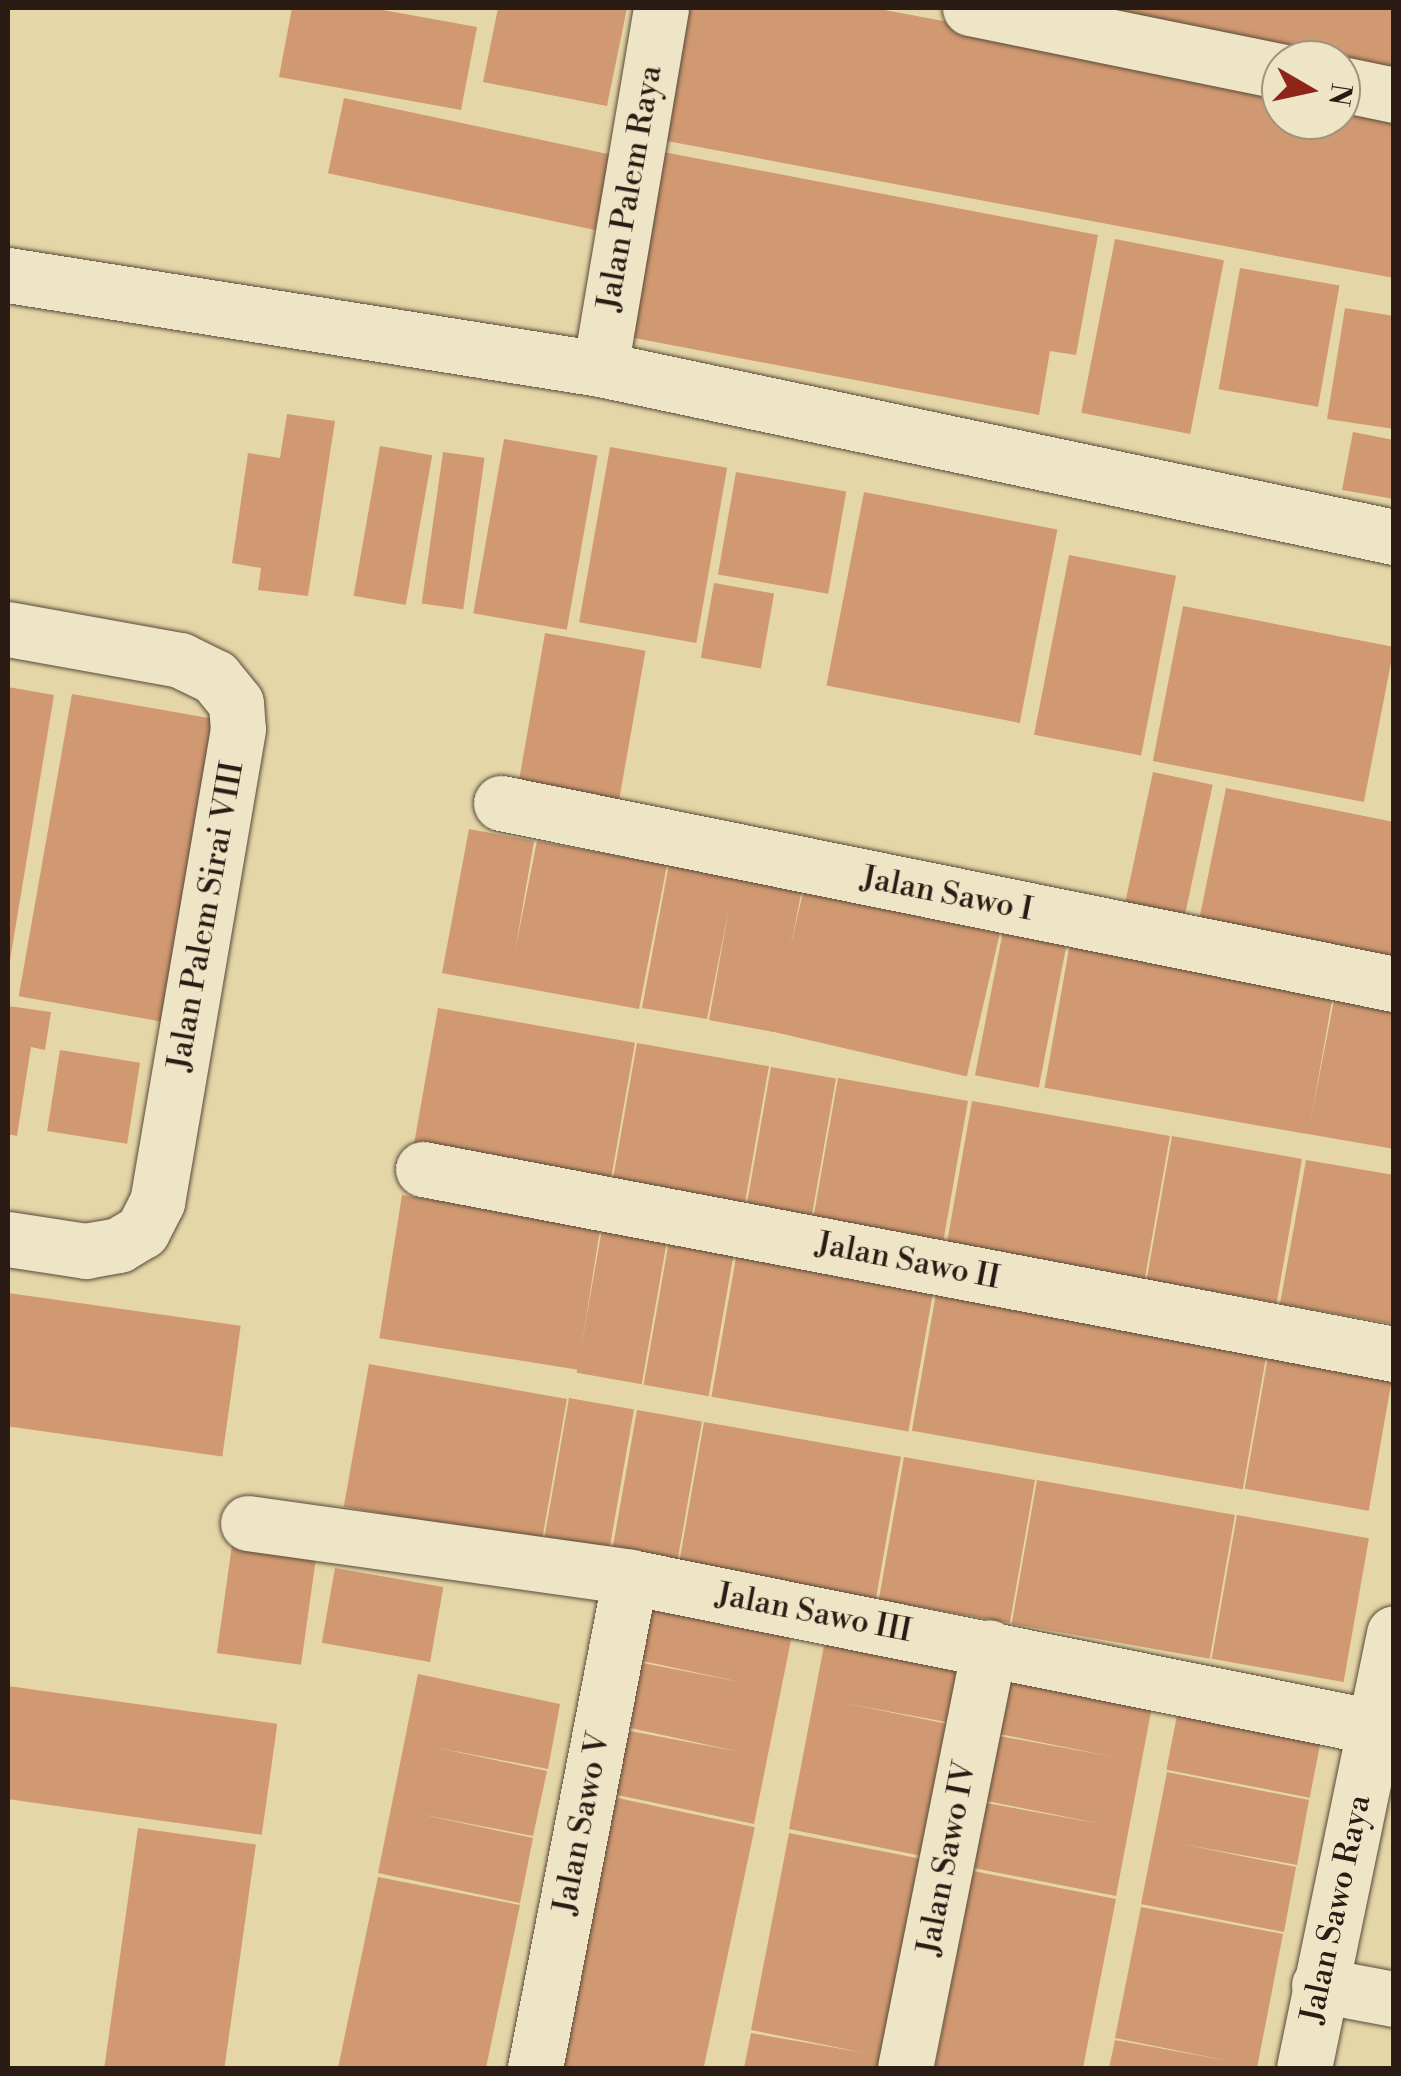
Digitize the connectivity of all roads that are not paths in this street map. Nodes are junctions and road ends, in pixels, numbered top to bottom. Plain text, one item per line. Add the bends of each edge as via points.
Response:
1 (661, 8) edge
2 (970, 8) edge
3 (1261, 68) edge
4 (1361, 88) edge
5 (1394, 94) edge
6 (25, 280) edge
7 (600, 369) junction
8 (1394, 537) edge
9 (8, 629) edge
10 (501, 803) dead end
11 (1394, 984) edge
12 (423, 1169) dead end
13 (8, 1239) edge
14 (1394, 1354) edge
15 (248, 1523) dead end
16 (630, 1577) junction
17 (1394, 1633) edge
18 (990, 1647) junction
19 (1374, 1728) junction
20 (1319, 1985) junction
21 (1394, 1999) edge
22 (534, 2068) edge
23 (905, 2068) edge
24 (1304, 2068) edge

1 - 7 street, Jalan Palem Raya
2 - 3 street
4 - 5 street
6 - 7 street
7 - 8 street
9 - 13 street, Jalan Palem Sirai VIII via 180,660 215,678 236,704 238,729 157,1202 142,1231 119,1246 86,1251
10 - 11 street, Jalan Sawo I
12 - 14 street, Jalan Sawo II
15 - 16 street, Jalan Sawo III
16 - 18 street, Jalan Sawo III
16 - 22 street, Jalan Sawo V
17 - 19 street, Jalan Sawo Raya
18 - 19 street, Jalan Sawo III
18 - 23 street, Jalan Sawo IV
19 - 20 street, Jalan Sawo Raya
20 - 21 street
20 - 24 street, Jalan Sawo Raya

